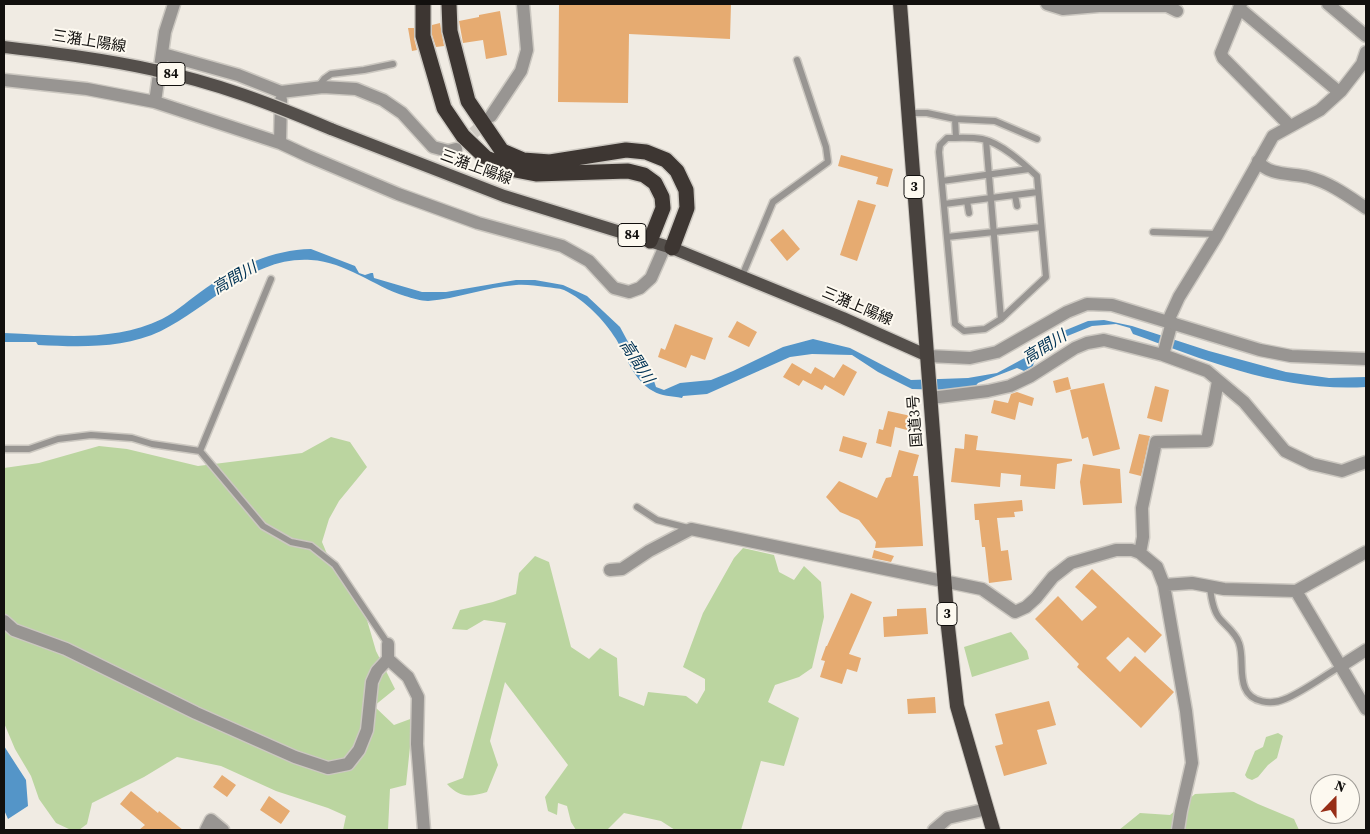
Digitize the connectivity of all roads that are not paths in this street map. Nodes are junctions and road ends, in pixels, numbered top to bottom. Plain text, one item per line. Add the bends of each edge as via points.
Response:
1 (174, 4) edge
2 (423, 4) edge
3 (449, 4) edge
4 (523, 4) edge
5 (900, 4) edge
6 (1047, 4) edge
7 (1328, 4) edge
8 (1240, 6) edge
9 (1177, 11) dead end
10 (1366, 36) edge
11 (4, 47) edge
12 (1366, 52) edge
13 (163, 54) junction
14 (797, 60) dead end
15 (393, 64) dead end
16 (4, 80) edge
17 (317, 88) junction
18 (282, 92) junction
19 (1339, 92) junction
20 (155, 102) junction
21 (908, 113) junction
22 (491, 116) tunnel mouth
23 (955, 120) junction
24 (1290, 126) junction
25 (956, 138) junction
26 (1038, 139) dead end
27 (986, 140) junction
28 (280, 143) junction
29 (456, 149) dead end
30 (1258, 161) junction
31 (1029, 169) junction
32 (990, 174) junction
33 (942, 181) junction
34 (1038, 192) junction
35 (1015, 195) junction
36 (992, 198) junction
37 (967, 201) junction
38 (944, 204) junction
39 (1365, 204) edge
40 (1016, 206) dead end
41 (969, 213) dead end
42 (1041, 227) junction
43 (994, 232) junction
44 (1154, 232) dead end
45 (1217, 234) junction
46 (947, 237) junction
47 (650, 241) junction
48 (669, 247) junction
49 (742, 276) junction
50 (271, 279) dead end
51 (1001, 319) junction
52 (1170, 324) junction
53 (1164, 353) junction
54 (928, 356) junction
55 (1366, 359) edge
56 (1218, 381) junction
57 (931, 395) junction
58 (4, 449) edge
59 (200, 451) junction
60 (1366, 462) edge
61 (637, 508) dead end
62 (691, 529) junction
63 (1366, 552) edge
64 (1140, 553) junction
65 (610, 570) dead end
66 (943, 582) junction
67 (1164, 585) junction
68 (1210, 587) junction
69 (1296, 591) junction
70 (4, 621) edge
71 (388, 644) joint
72 (1366, 650) edge
73 (388, 659) junction
74 (1341, 666) junction
75 (1366, 709) edge
76 (987, 809) junction
77 (206, 830) edge
78 (224, 830) edge
79 (424, 830) edge
80 (934, 830) edge
81 (993, 830) edge
82 (1178, 830) edge

1 - 13 street via 165,32
2 - 47 highway via 423,36 444,108 463,136 486,158 515,170 536,174 628,171 644,175 655,183 663,208
3 - 48 highway via 450,31 468,101 502,151 523,160 550,162 626,150 646,152 666,160 677,171 686,190 687,208
4 - 22 street via 527,50 520,71
5 - 21 highway, 国道3号 / 3
6 - 9 street via 1063,9 1166,6
7 - 10 street
8 - 19 street
8 - 24 street via 1221,53 1223,58
11 - 47 main road, 三潴上陽線 / 84, bridge via 87,57 156,70 226,89 504,196
12 - 19 street via 1362,64
13 - 18 street via 238,75
13 - 20 street
14 - 49 lane via 828,162 773,202
15 - 17 lane via 331,74
16 - 20 street via 88,89
17 - 18 street
17 - 29 street via 356,90 383,100 402,113 433,147 448,152
18 - 28 street
19 - 24 street via 1320,110
20 - 28 street
21 - 23 lane via 927,113
21 - 54 highway, 国道3号 / 3
23 - 25 lane
23 - 26 lane via 995,121
24 - 30 street via 1273,136
25 - 27 lane
25 - 33 lane via 946,138 940,145
27 - 31 lane
27 - 32 lane
28 - 48 street via 398,194 478,223 562,246 589,261 614,288 629,292 640,288 651,278
30 - 39 street via 1270,170 1327,183
30 - 45 street
31 - 32 lane
31 - 34 lane via 1037,176
32 - 33 lane
32 - 36 lane
33 - 38 lane
34 - 35 lane
34 - 42 lane
35 - 36 lane
35 - 40 lane
36 - 37 lane
36 - 43 lane
37 - 38 lane
37 - 41 lane
38 - 46 lane
42 - 43 lane
42 - 51 lane via 1046,277
43 - 46 lane
43 - 51 lane
44 - 45 lane
45 - 52 street via 1179,297
46 - 51 lane via 955,324 964,331 985,329
47 - 48 main road, 三潴上陽線 / 84
48 - 49 main road, 三潴上陽線 / 84
49 - 54 main road, 三潴上陽線 / 84
50 - 59 lane
52 - 53 street
52 - 54 street via 1112,305 1087,304 997,352 970,358
52 - 55 street via 1291,356
53 - 56 street via 1206,371
53 - 57 street via 1104,340 1087,343 1010,386 988,392
54 - 57 highway, 国道3号 / 3
56 - 60 street via 1244,402 1285,451 1312,464 1342,471
56 - 64 street via 1207,440 1156,442 1142,508
57 - 66 highway, 国道3号 / 3
58 - 59 lane via 29,449 58,439 91,435 132,438
59 - 71 lane via 263,526 291,542 311,546 336,565
61 - 62 lane via 657,520
62 - 65 street via 622,569
62 - 66 street
63 - 69 street
64 - 66 street via 1116,550 1071,563 1054,576 1026,607 1015,612 982,589
64 - 67 street via 1157,567
66 - 76 highway, 国道3号 / 3 via 958,706
67 - 68 street via 1192,583
67 - 82 street via 1192,763
68 - 69 street
68 - 74 lane via 1218,618 1239,642 1242,677 1250,697 1260,702 1283,700
69 - 74 street
70 - 73 street via 14,630 66,649 196,713 295,757 328,768 348,764 359,750 368,730 372,682
71 - 73 street
72 - 74 street
73 - 79 street via 408,677 418,697 416,744
74 - 75 street
76 - 80 street via 948,818
76 - 81 highway, 国道3号 / 3
77 - 78 street via 211,820

